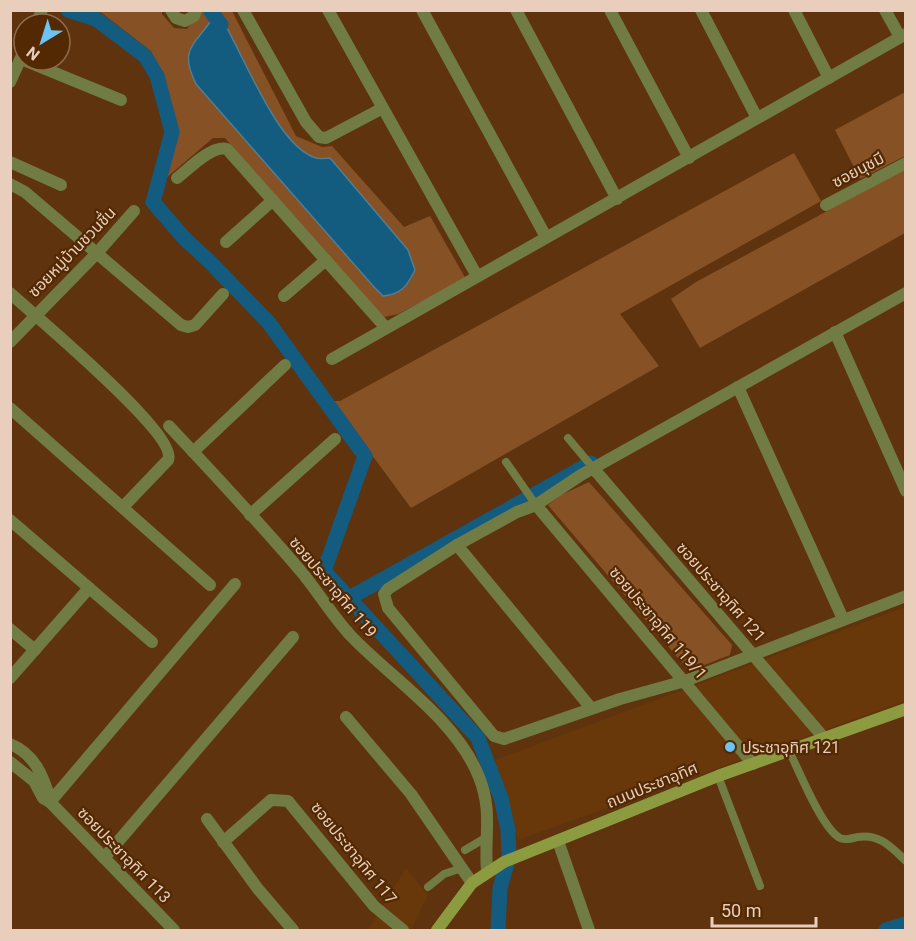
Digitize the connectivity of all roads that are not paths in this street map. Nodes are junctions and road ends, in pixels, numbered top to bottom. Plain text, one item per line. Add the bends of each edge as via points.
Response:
1 (171, 10) edge
2 (196, 10) edge
3 (243, 10) edge
4 (328, 10) edge
5 (422, 10) edge
6 (516, 10) edge
7 (610, 10) edge
8 (701, 10) edge
9 (794, 10) edge
10 (885, 10) edge
11 (903, 36) edge
12 (59, 72) edge
13 (829, 78) junction
14 (121, 100) dead end
15 (381, 109) junction
16 (757, 118) junction
17 (689, 158) junction
18 (10, 162) edge
19 (906, 163) edge
20 (177, 178) dead end
21 (10, 184) edge
22 (61, 185) dead end
23 (617, 199) junction
24 (273, 200) junction
25 (826, 206) dead end
26 (134, 211) dead end
27 (546, 237) junction
28 (226, 242) dead end
29 (97, 253) junction
30 (327, 260) junction
31 (477, 276) junction
32 (906, 293) edge
33 (10, 294) edge
34 (223, 294) dead end
35 (284, 296) dead end
36 (35, 315) junction
37 (386, 328) junction
38 (835, 332) junction
39 (10, 342) edge
40 (332, 359) dead end
41 (285, 365) dead end
42 (738, 387) junction
43 (10, 408) edge
44 (169, 426) dead end
45 (568, 438) dead end
46 (335, 439) dead end
47 (193, 452) junction
48 (506, 462) dead end
49 (594, 469) junction
50 (906, 491) edge
51 (536, 505) junction
52 (123, 507) junction
53 (250, 515) junction
54 (10, 520) edge
55 (457, 545) junction
56 (235, 584) dead end
57 (210, 585) dead end
58 (89, 588) junction
59 (906, 596) edge
60 (843, 620) junction
61 (10, 629) edge
62 (293, 637) dead end
63 (152, 642) dead end
64 (35, 650) junction
65 (752, 654) junction
66 (10, 678) edge
67 (685, 681) junction
68 (591, 708) junction
69 (906, 709) edge
70 (346, 717) dead end
71 (824, 738) junction
72 (10, 744) edge
73 (789, 751) junction
74 (10, 762) edge
75 (753, 764) junction
76 (718, 776) junction
77 (50, 802) junction
78 (207, 819) dead end
79 (487, 837) junction
80 (558, 841) junction
81 (223, 842) junction
82 (465, 850) dead end
83 (104, 858) junction
84 (906, 861) edge
85 (462, 868) junction
86 (488, 871) junction
87 (472, 883) junction
88 (760, 886) dead end
89 (428, 887) dead end
90 (174, 930) edge
91 (293, 930) edge
92 (403, 930) edge
93 (437, 930) edge
94 (589, 930) edge

1 - 2 street via 176,18 185,21
3 - 15 street via 306,122 319,137 326,138
4 - 15 street
5 - 27 street
6 - 23 street
7 - 17 street
8 - 16 street
9 - 13 street
10 - 11 street
11 - 13 street
12 - 14 street
13 - 16 street
15 - 31 street
16 - 17 street
17 - 23 street
18 - 22 street
19 - 25 street, ซอยนุชมี
20 - 24 street via 221,147
21 - 29 street via 25,192
23 - 27 street
24 - 28 street
24 - 30 street
26 - 29 street, ซอยหมู่บ้านชวนชื่น
27 - 31 street
29 - 34 street via 181,325 195,325
29 - 36 street, ซอยหมู่บ้านชวนชื่น
30 - 35 street
30 - 37 street
31 - 37 street
32 - 38 street
33 - 36 street
36 - 39 street, ซอยหมู่บ้านชวนชื่น
36 - 52 street via 130,401 170,451 168,460
37 - 40 street
38 - 42 street
38 - 50 street
41 - 47 street
42 - 49 street
42 - 60 street
43 - 52 street
44 - 47 street, ซอยประชาอุทิศ 119
45 - 49 lane
46 - 53 street
47 - 53 street, ซอยประชาอุทิศ 119
48 - 51 lane
49 - 51 street
49 - 65 street, ซอยประชาอุทิศ 121
51 - 55 street
51 - 67 street, ซอยประชาอุทิศ 119/1
52 - 57 street
53 - 79 street, ซอยประชาอุทิศ 119 via 304,575 350,635 429,707 459,745 478,774 486,798
54 - 58 street
55 - 68 street
55 - 68 street via 388,589 384,599 478,718 494,736 504,739
56 - 77 street
58 - 63 street
58 - 64 street
59 - 60 street
60 - 65 street
61 - 64 street
62 - 83 street
64 - 66 street
65 - 67 street
65 - 71 street, ซอยประชาอุทิศ 121
67 - 68 street
67 - 75 street, ซอยประชาอุทิศ 119/1
69 - 71 main road, ถนนประชาอุทิศ
70 - 85 street via 411,794
71 - 73 main road, ถนนประชาอุทิศ
72 - 77 street via 32,759 42,773
73 - 75 main road, ถนนประชาอุทิศ
73 - 84 lane via 826,822 838,837 874,837 885,841
74 - 77 street via 34,781 43,798
75 - 76 main road, ถนนประชาอุทิศ
76 - 80 main road, ถนนประชาอุทิศ
76 - 88 lane
77 - 83 street, ซอยประชาอุทิศ 113
78 - 81 street
79 - 82 lane
79 - 86 street, ซอยประชาอุทิศ 119
80 - 86 main road, ถนนประชาอุทิศ
80 - 94 street
81 - 91 street
81 - 92 street, ซอยประชาอุทิศ 117 via 271,800 288,801 374,906
83 - 90 street, ซอยประชาอุทิศ 113
85 - 87 street
85 - 89 lane via 444,874
86 - 87 main road, ถนนประชาอุทิศ
87 - 93 main road, ถนนประชาอุทิศ

